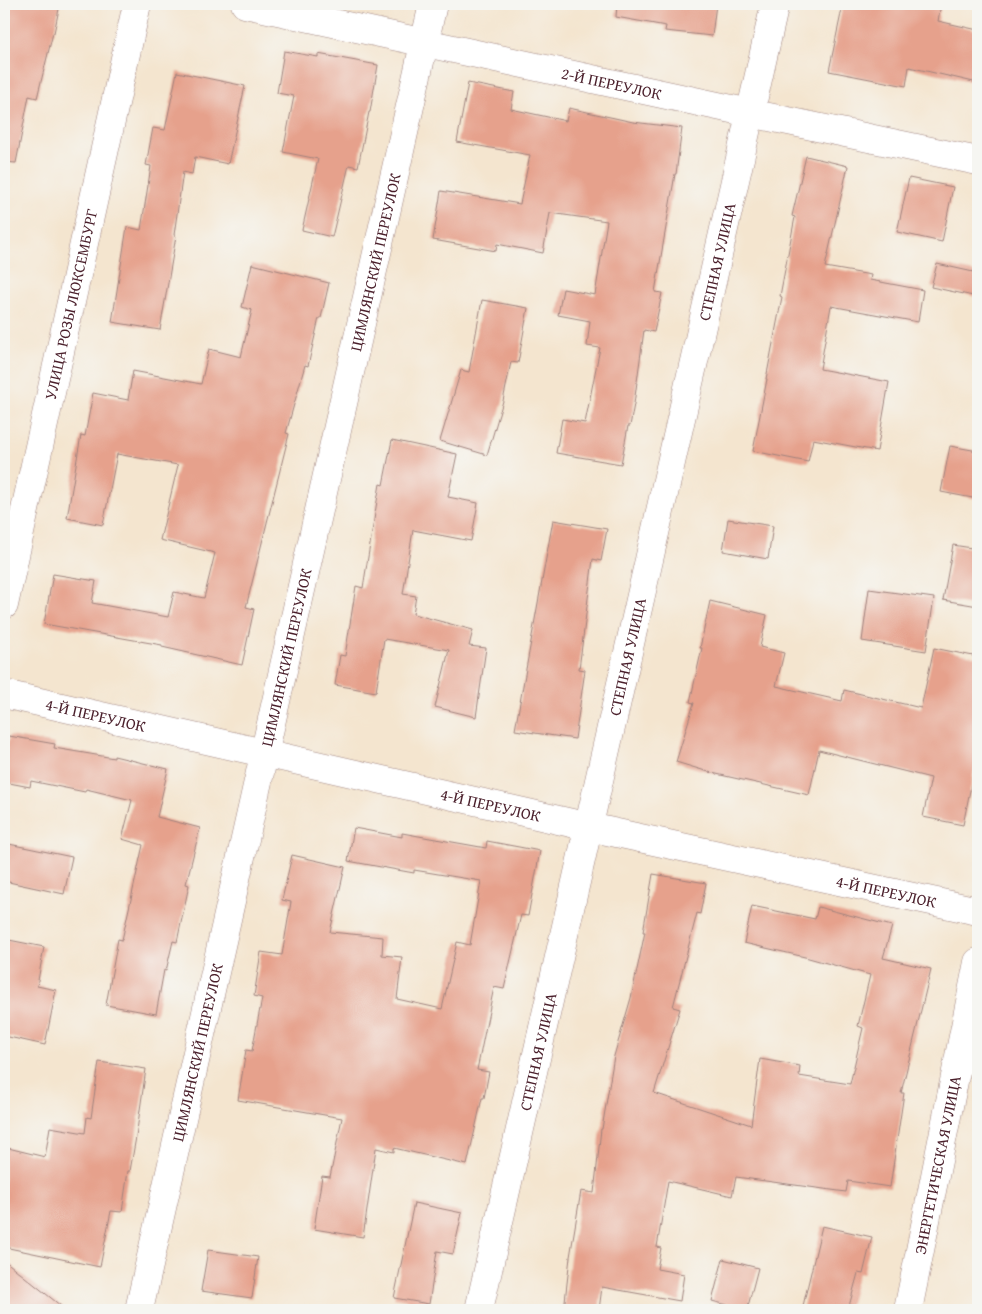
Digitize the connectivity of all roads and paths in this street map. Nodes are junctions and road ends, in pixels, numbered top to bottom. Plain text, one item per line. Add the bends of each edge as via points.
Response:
1 (137, 4) edge
2 (245, 4) edge
3 (433, 4) edge
4 (775, 4) edge
5 (424, 42) junction
6 (750, 113) junction
7 (978, 160) edge
8 (4, 605) edge
9 (4, 694) edge
10 (264, 753) junction
11 (589, 827) junction
12 (978, 911) edge
13 (978, 962) edge
14 (139, 1310) edge
15 (480, 1310) edge
16 (908, 1310) edge

1 - 8 street, УЛИЦА РОЗЫ ЛЮКСЕМБУРГ
2 - 5 street, 2-Й ПЕРЕУЛОК
3 - 5 street, ЦИМЛЯНСКИЙ ПЕРЕУЛОК
4 - 6 street, СТЕПНАЯ УЛИЦА
5 - 6 street, 2-Й ПЕРЕУЛОК
5 - 10 street, ЦИМЛЯНСКИЙ ПЕРЕУЛОК
6 - 7 street, 2-Й ПЕРЕУЛОК
6 - 11 street, СТЕПНАЯ УЛИЦА
9 - 10 street, 4-Й ПЕРЕУЛОК
10 - 11 street, 4-Й ПЕРЕУЛОК
10 - 14 street, ЦИМЛЯНСКИЙ ПЕРЕУЛОК
11 - 12 street, 4-Й ПЕРЕУЛОК
11 - 15 street, СТЕПНАЯ УЛИЦА
13 - 16 street, ЭНЕРГЕТИЧЕСКАЯ УЛИЦА

